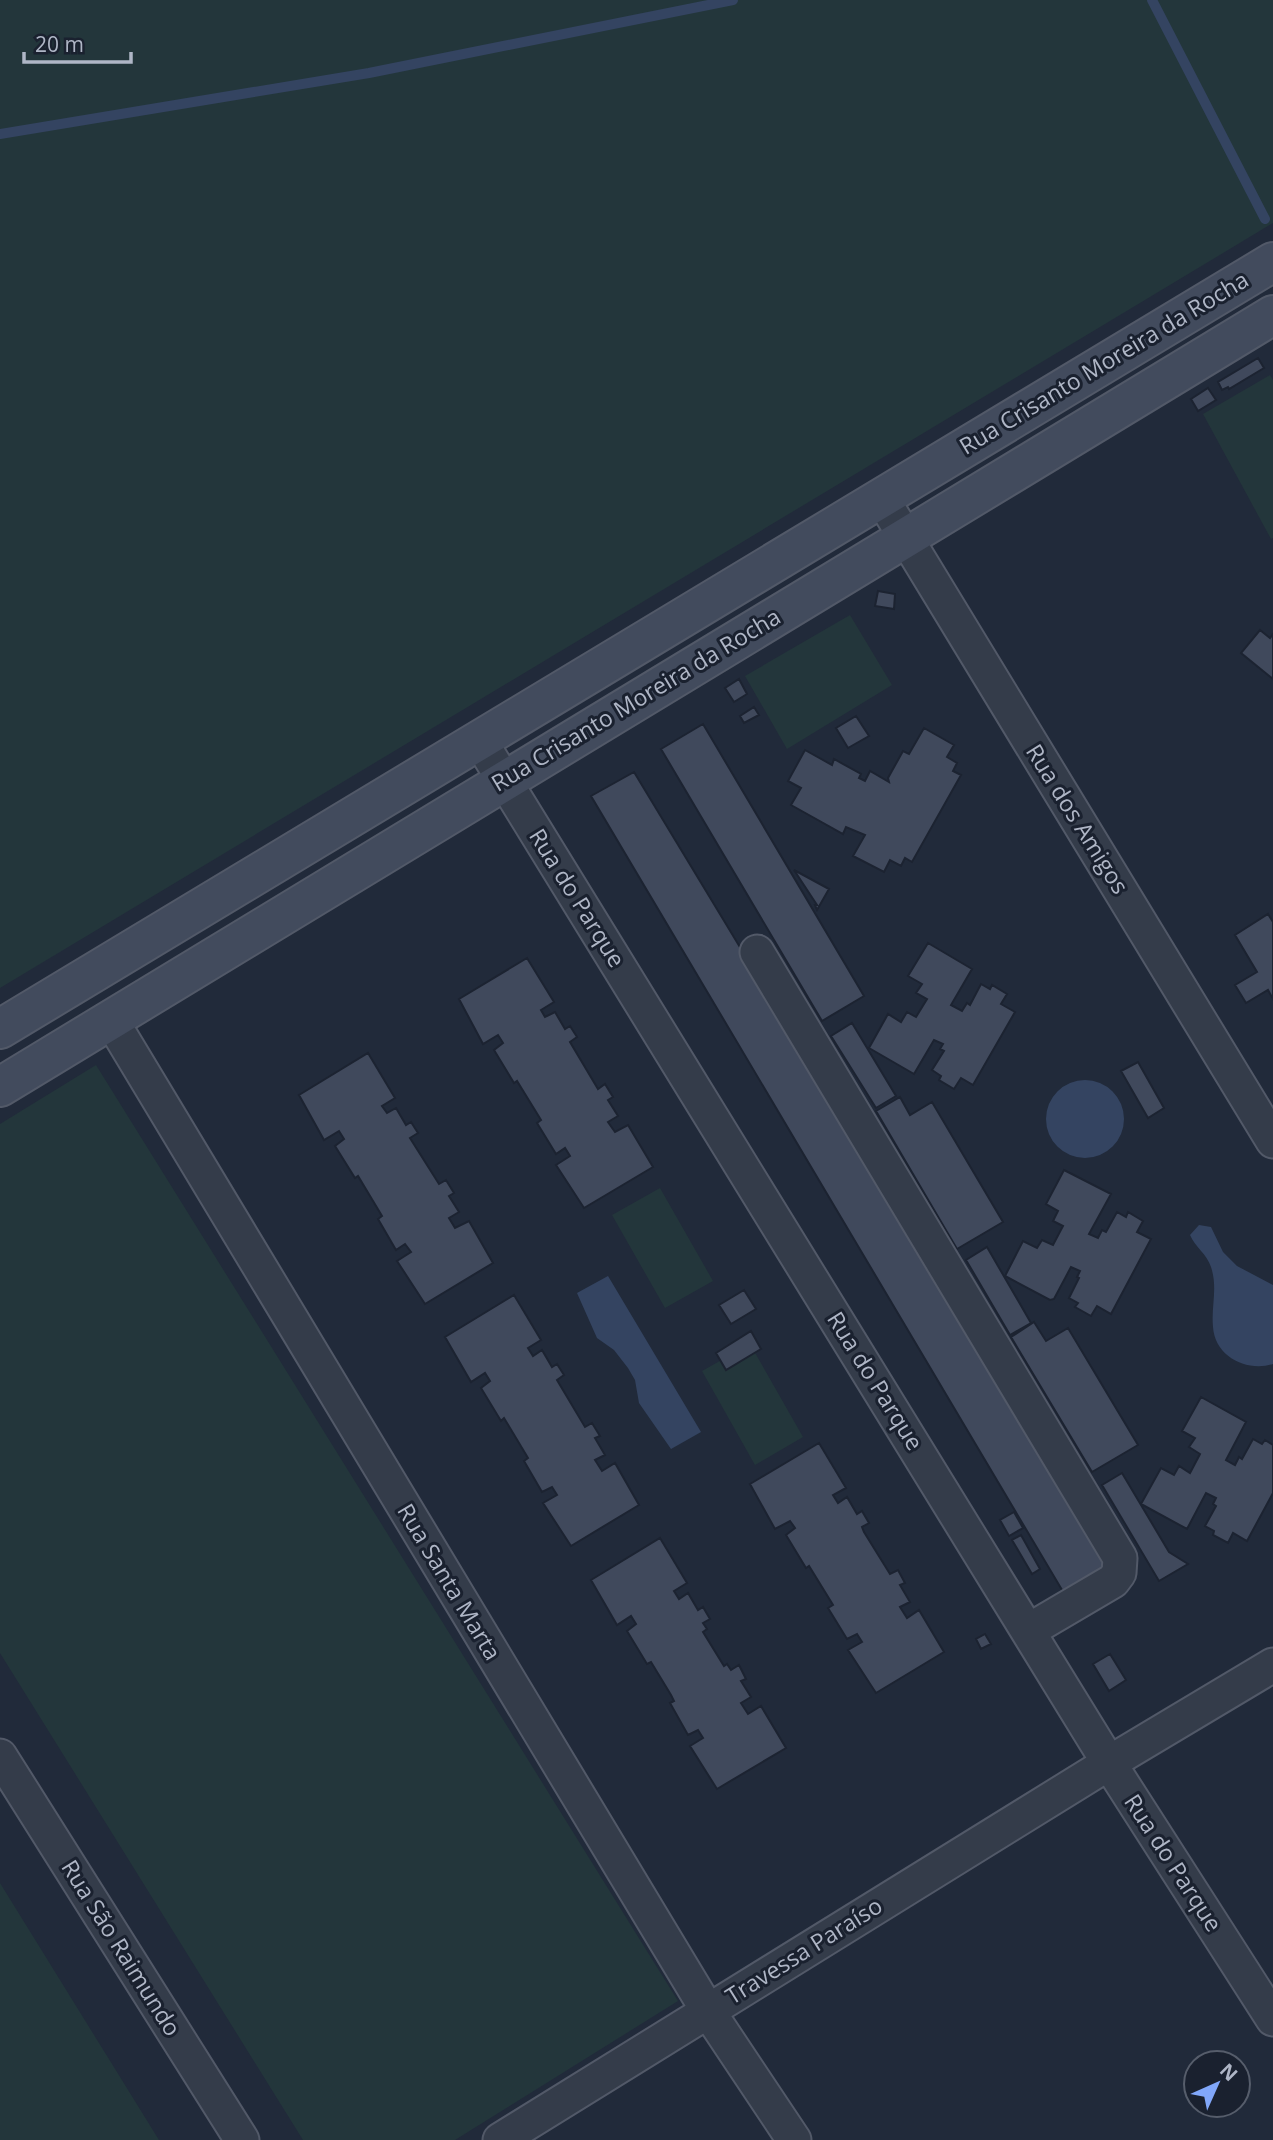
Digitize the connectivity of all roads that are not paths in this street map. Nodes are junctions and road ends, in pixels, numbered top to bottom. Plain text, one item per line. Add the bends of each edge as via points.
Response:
1 (1273, 262) edge
2 (1273, 315) edge
3 (881, 497) junction
4 (904, 537) junction
5 (480, 741) junction
6 (505, 780) junction
7 (757, 952) dead end
8 (85, 976) junction
9 (111, 1020) junction
10 (0, 1029) edge
11 (0, 1087) edge
12 (1273, 1141) edge
13 (1028, 1631) junction
14 (1273, 1665) edge
15 (0, 1756) edge
16 (1109, 1763) junction
17 (708, 2011) junction
18 (1273, 2019) edge
19 (242, 2140) edge
20 (499, 2140) edge
21 (794, 2140) edge

1 - 3 main road, Rua Crisanto Moreira da Rocha
2 - 4 main road, Rua Crisanto Moreira da Rocha
3 - 4 street, Rua dos Amigos
3 - 5 main road, Rua Crisanto Moreira da Rocha
4 - 6 main road, Rua Crisanto Moreira da Rocha
4 - 12 street, Rua dos Amigos
5 - 6 street, Rua do Parque
5 - 8 main road, Rua Crisanto Moreira da Rocha
6 - 9 main road, Rua Crisanto Moreira da Rocha
6 - 13 street, Rua do Parque
7 - 13 street via 1120,1559 1113,1581
8 - 9 main road
8 - 10 main road, Rua Crisanto Moreira da Rocha
9 - 11 main road, Rua Crisanto Moreira da Rocha
9 - 17 street, Rua Santa Marta
13 - 16 street, Rua do Parque
14 - 16 street, Travessa Paraíso
15 - 19 street, Rua São Raimundo
16 - 17 street, Travessa Paraíso
16 - 18 street, Rua do Parque
17 - 20 street, Travessa Paraíso
17 - 21 street, Rua Santa Marta

